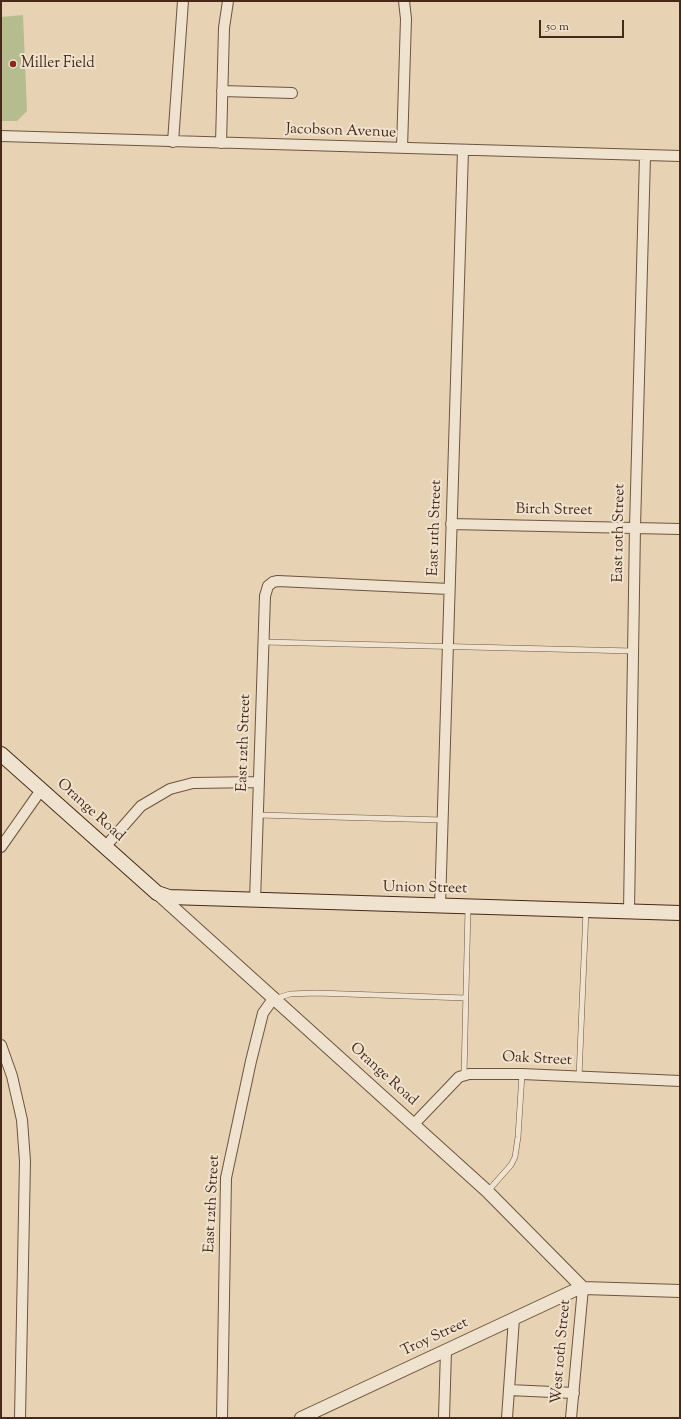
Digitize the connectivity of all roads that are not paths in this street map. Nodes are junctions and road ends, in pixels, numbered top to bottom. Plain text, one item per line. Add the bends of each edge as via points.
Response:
1 (183, 1) edge
2 (228, 1) edge
3 (404, 1) edge
4 (222, 91) junction
5 (292, 93) dead end
6 (1, 136) edge
7 (173, 142) junction
8 (221, 143) junction
9 (402, 148) junction
10 (463, 150) junction
11 (645, 156) junction
12 (680, 156) edge
13 (451, 524) junction
14 (635, 528) junction
15 (680, 529) edge
16 (449, 589) junction
17 (264, 642) junction
18 (448, 647) junction
19 (633, 651) junction
20 (1, 754) edge
21 (259, 782) junction
22 (41, 790) junction
23 (258, 815) junction
24 (443, 820) junction
25 (1, 847) edge
26 (104, 847) junction
27 (163, 895) junction
28 (255, 901) junction
29 (440, 906) junction
30 (468, 907) junction
31 (586, 910) junction
32 (629, 911) junction
33 (680, 913) edge
34 (466, 998) junction
35 (273, 999) junction
36 (1, 1045) edge
37 (522, 1074) junction
38 (464, 1075) junction
39 (579, 1077) junction
40 (680, 1081) edge
41 (413, 1125) junction
42 (487, 1191) junction
43 (583, 1288) junction
44 (680, 1291) edge
45 (514, 1318) junction
46 (446, 1350) junction
47 (509, 1390) junction
48 (574, 1393) junction
49 (20, 1418) edge
50 (222, 1418) edge
51 (301, 1418) edge
52 (444, 1418) edge
53 (507, 1418) edge
54 (571, 1418) edge

1 - 7 street
2 - 4 street via 224,28
3 - 9 street via 406,19
4 - 5 street
4 - 8 street
6 - 7 street, Jacobson Avenue
7 - 8 street, Jacobson Avenue
8 - 9 street, Jacobson Avenue
9 - 10 street, Jacobson Avenue
10 - 11 street, Jacobson Avenue
10 - 13 street, East 11th Street
11 - 12 street, Jacobson Avenue
11 - 14 street, East 10th Street
13 - 14 street, Birch Street
13 - 16 street, East 11th Street
14 - 15 street, Birch Street
14 - 19 street, East 10th Street
16 - 17 street, East 12th Street via 272,582 265,596
16 - 18 street, East 11th Street
17 - 18 lane
17 - 21 street, East 12th Street
18 - 19 lane
18 - 24 street, East 11th Street
19 - 32 street, East 10th Street
20 - 22 main road, Orange Road
21 - 23 street, East 12th Street
21 - 26 street via 193,783 170,789 141,806
22 - 25 street
22 - 26 main road, Orange Road
23 - 24 lane
23 - 28 street, East 12th Street
24 - 29 street, East 11th Street
26 - 27 main road, Orange Road
27 - 28 main road, Union Street
27 - 35 street, Orange Road
28 - 29 main road, Union Street
29 - 30 main road, Union Street
30 - 31 main road, Union Street
30 - 34 lane
31 - 32 main road, Union Street
31 - 39 lane
32 - 33 main road, Union Street
34 - 35 lane via 316,993 290,994
34 - 38 lane
35 - 41 street, Orange Road
35 - 50 street, East 12th Street via 263,1013 226,1178
36 - 49 street via 12,1076 22,1120 25,1161
37 - 38 street, Oak Street via 478,1072
37 - 39 street, Oak Street
37 - 42 lane via 515,1157 512,1165
38 - 41 street via 459,1077
39 - 40 street, Oak Street
41 - 42 street, Orange Road
42 - 43 street, Orange Road
43 - 44 street
43 - 45 street, Troy Street
43 - 48 street, West 10th Street
45 - 46 street, Troy Street
45 - 47 street
46 - 51 street, Troy Street
46 - 52 street
47 - 48 street
47 - 53 street
48 - 54 street, West 10th Street

